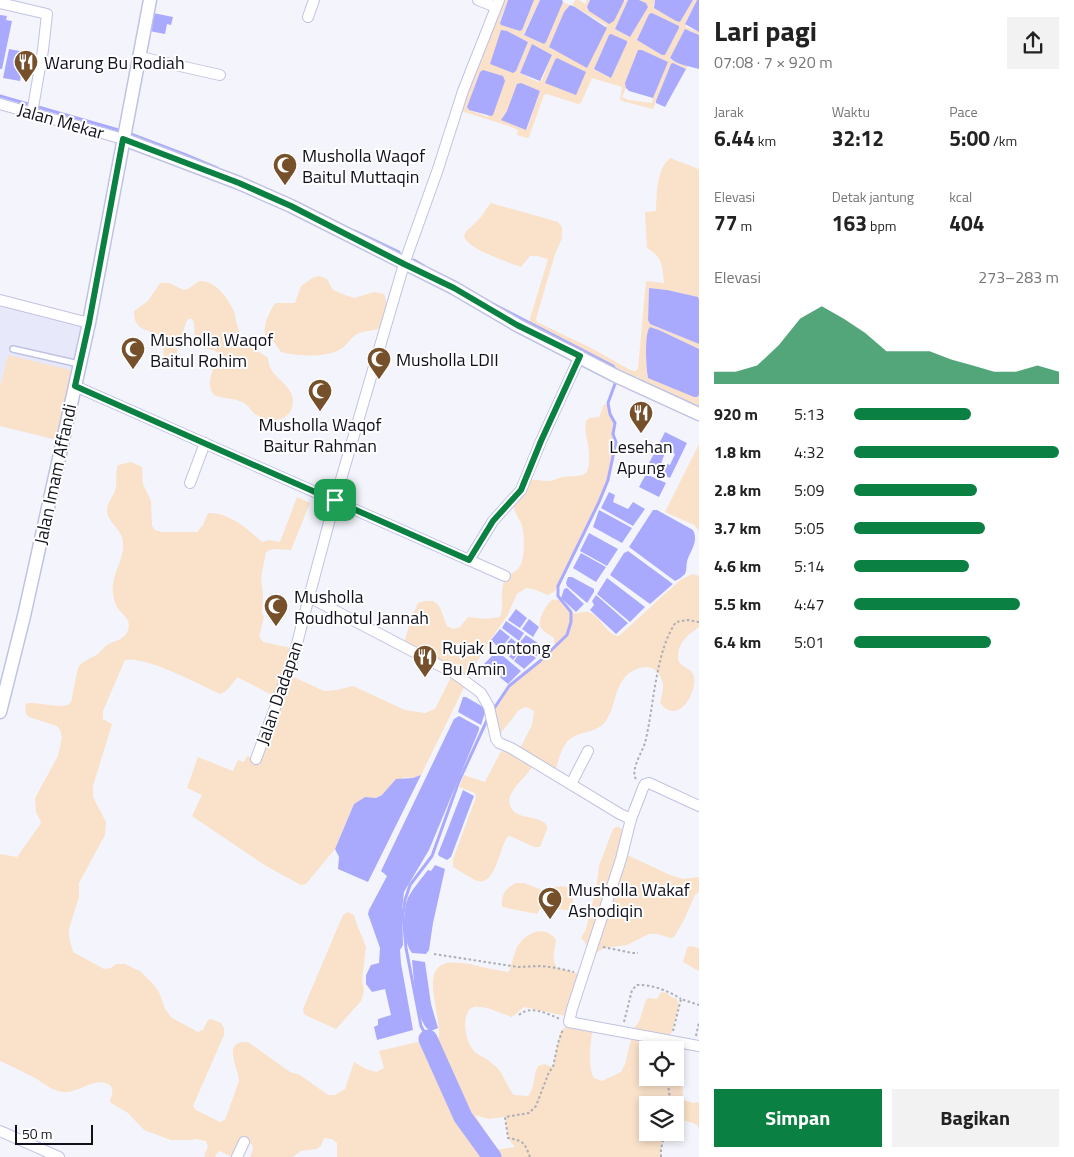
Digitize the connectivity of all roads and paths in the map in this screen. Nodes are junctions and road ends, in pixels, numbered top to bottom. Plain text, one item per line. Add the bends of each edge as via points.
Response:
1 (150, 0) edge
2 (314, 0) edge
3 (478, 0) edge
4 (0, 3) edge
5 (498, 4) edge
6 (308, 17) dead end
7 (140, 57) junction
8 (220, 75) dead end
9 (0, 104) edge
10 (33, 107) junction
11 (124, 133) junction
12 (404, 264) junction
13 (0, 300) edge
14 (89, 323) junction
15 (13, 349) dead end
16 (580, 356) junction
17 (80, 364) junction
18 (75, 386) junction
19 (699, 414) edge
20 (205, 443) junction
21 (190, 483) dead end
22 (335, 500) junction
23 (469, 560) junction
24 (505, 576) dead end
25 (309, 597) junction
26 (699, 622) edge
27 (0, 712) edge
28 (588, 751) dead end
29 (256, 759) dead end
30 (571, 784) junction
31 (645, 784) junction
32 (699, 806) edge
33 (631, 819) junction
34 (593, 946) junction
35 (638, 953) dead end
36 (434, 954) dead end
37 (583, 975) junction
38 (681, 999) junction
39 (699, 1005) edge
40 (519, 1015) dead end
41 (569, 1022) junction
42 (699, 1022) edge
43 (622, 1031) junction
44 (671, 1041) joint
45 (696, 1046) edge
46 (0, 1132) edge
47 (663, 1141) edge
48 (244, 1142) dead end
49 (59, 1157) edge
50 (237, 1157) edge
51 (530, 1157) edge
52 (661, 1157) edge

1 - 7 street, Jalan Imam Affandi
2 - 6 street
3 - 5 street
4 - 10 street via 47,14
5 - 12 street, Jalan Dadapan via 463,91
7 - 8 street
7 - 11 street, Jalan Imam Affandi
9 - 10 street, Jalan Mekar
10 - 11 street, Jalan Mekar
11 - 12 street via 291,206
11 - 14 street, Jalan Imam Affandi
12 - 16 street
12 - 22 street, Jalan Dadapan
13 - 14 street
14 - 17 street, Jalan Imam Affandi
15 - 17 lane
16 - 19 street
16 - 23 street via 521,490 493,521
17 - 18 street, Jalan Imam Affandi
18 - 20 street
18 - 27 street, Jalan Imam Affandi
20 - 21 street
20 - 22 street
22 - 23 street
22 - 25 street, Jalan Dadapan
23 - 24 street
25 - 29 street, Jalan Dadapan via 293,659
25 - 30 street via 454,673 481,693 499,743
26 - 31 path via 676,622 666,643 645,743 634,773 636,779
28 - 30 street
30 - 33 street
31 - 32 street
31 - 33 street
33 - 34 street
34 - 35 path
34 - 37 street
36 - 37 path via 518,967 557,968
37 - 41 street
38 - 39 path
38 - 43 path via 637,984 632,990
38 - 44 path
40 - 41 path via 530,1010
41 - 43 street
41 - 51 path via 560,1033 553,1067 533,1110 505,1117 508,1138 521,1140
42 - 45 path
43 - 44 street
46 - 49 street
47 - 52 path
48 - 50 street

